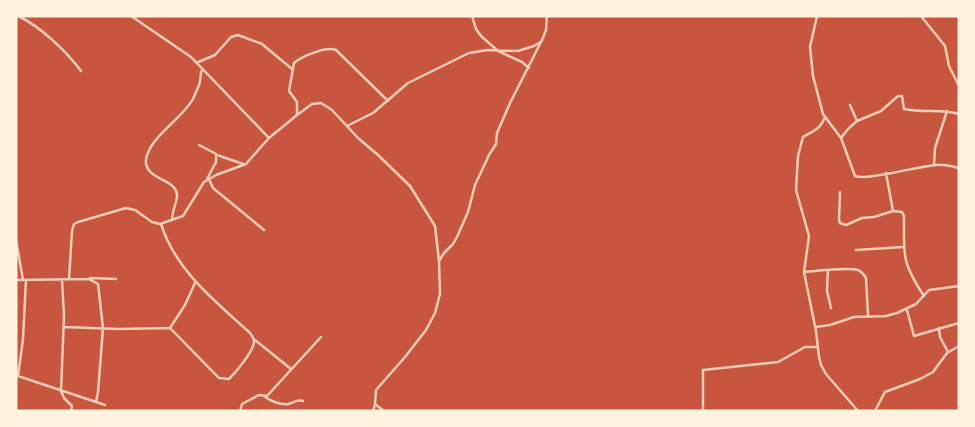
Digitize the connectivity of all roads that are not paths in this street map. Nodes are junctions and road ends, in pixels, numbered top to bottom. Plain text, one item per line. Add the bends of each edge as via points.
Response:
1 (18, 16) edge
2 (131, 16) edge
3 (472, 16) edge
4 (547, 16) edge
5 (817, 16) edge
6 (921, 16) edge
7 (542, 40) junction
8 (498, 51) junction
9 (196, 63) junction
10 (529, 68) junction
11 (292, 69) junction
12 (202, 70) junction
13 (81, 71) dead end
14 (959, 86) edge
15 (388, 101) junction
16 (850, 105) dead end
17 (946, 111) junction
18 (959, 114) edge
19 (297, 115) junction
20 (825, 117) junction
21 (858, 121) junction
22 (347, 126) junction
23 (269, 138) junction
24 (842, 138) junction
25 (199, 145) dead end
26 (216, 154) junction
27 (245, 164) junction
28 (934, 165) junction
29 (959, 168) edge
30 (886, 173) junction
31 (208, 179) junction
32 (840, 192) dead end
33 (893, 211) junction
34 (172, 220) junction
35 (161, 224) junction
36 (264, 230) dead end
37 (16, 240) edge
38 (903, 247) junction
39 (856, 250) dead end
40 (439, 261) junction
41 (828, 270) junction
42 (804, 272) junction
43 (69, 279) junction
44 (89, 279) junction
45 (116, 279) dead end
46 (16, 280) edge
47 (24, 280) junction
48 (62, 280) junction
49 (195, 283) junction
50 (959, 286) edge
51 (924, 296) junction
52 (830, 308) dead end
53 (907, 310) junction
54 (868, 316) junction
55 (959, 323) edge
56 (64, 327) junction
57 (816, 327) junction
58 (102, 328) junction
59 (170, 328) junction
60 (939, 328) junction
61 (322, 337) dead end
62 (253, 339) junction
63 (959, 346) edge
64 (818, 347) junction
65 (948, 352) junction
66 (291, 369) junction
67 (17, 375) edge
68 (61, 391) junction
69 (264, 396) junction
70 (303, 401) dead end
71 (96, 402) junction
72 (375, 404) junction
73 (105, 405) dead end
74 (240, 410) edge
75 (71, 411) edge
76 (236, 411) edge
77 (373, 411) edge
78 (384, 411) edge
79 (703, 411) edge
80 (858, 411) edge
81 (875, 411) edge

1 - 13 street via 54,42
2 - 9 street
3 - 8 street via 476,29
4 - 7 street
5 - 20 street via 810,51 813,76
6 - 14 street via 945,46 949,66
7 - 8 street via 518,51
7 - 10 street
8 - 10 street
8 - 15 street via 476,51 460,57 408,83
9 - 11 street via 215,55 231,37 238,35 262,44
9 - 12 street
10 - 40 street via 497,132 496,144 475,185 457,237
11 - 15 street via 294,63 305,56 334,48
11 - 19 street via 289,91 297,102
12 - 23 street
12 - 34 street via 193,99 159,136 146,158 148,169 176,191
15 - 22 street via 370,115
16 - 21 street
17 - 18 street
17 - 21 street via 904,109 902,96 898,96 881,111
17 - 28 street
19 - 22 street via 312,104 321,103
19 - 23 street
20 - 24 street
20 - 42 street via 819,128 804,137 798,156 796,190 809,236
21 - 24 street
22 - 40 street via 410,186 435,226
23 - 27 street
24 - 30 street via 855,176
25 - 26 street
26 - 27 street
26 - 31 street
27 - 31 street
28 - 29 street
28 - 30 street
30 - 33 street
31 - 34 street via 183,216
31 - 36 street via 213,188
32 - 33 street via 839,220 843,224
33 - 38 street via 902,212 904,216
34 - 35 street
35 - 43 street via 126,208 74,224
35 - 49 street via 172,251
37 - 47 street
38 - 39 street
38 - 51 street via 907,268
40 - 72 street via 440,294 435,313 406,357 380,384
41 - 42 street
41 - 52 street
41 - 54 street via 858,270 864,274
42 - 57 street
43 - 44 street
43 - 48 street
44 - 45 street
44 - 58 street via 99,287
46 - 47 street
47 - 48 street
47 - 67 street via 23,339
48 - 56 street
49 - 59 street
49 - 62 street
50 - 51 street via 929,290
51 - 53 street
53 - 54 street via 886,316
53 - 60 street via 914,336
54 - 57 street
55 - 60 street
56 - 58 street
56 - 68 street
57 - 64 street
58 - 59 street
58 - 71 street
59 - 62 street via 219,378 225,380 246,358 254,346
60 - 65 street
61 - 66 street
62 - 66 street
63 - 65 street
64 - 79 street via 805,348 778,362 703,370
64 - 80 street via 823,370
65 - 81 street via 933,372 885,392
66 - 69 street
67 - 68 street
68 - 71 street
68 - 75 street via 72,406
69 - 70 street via 285,404
69 - 74 street via 246,401
71 - 73 street
72 - 77 street
72 - 78 street
74 - 76 street

